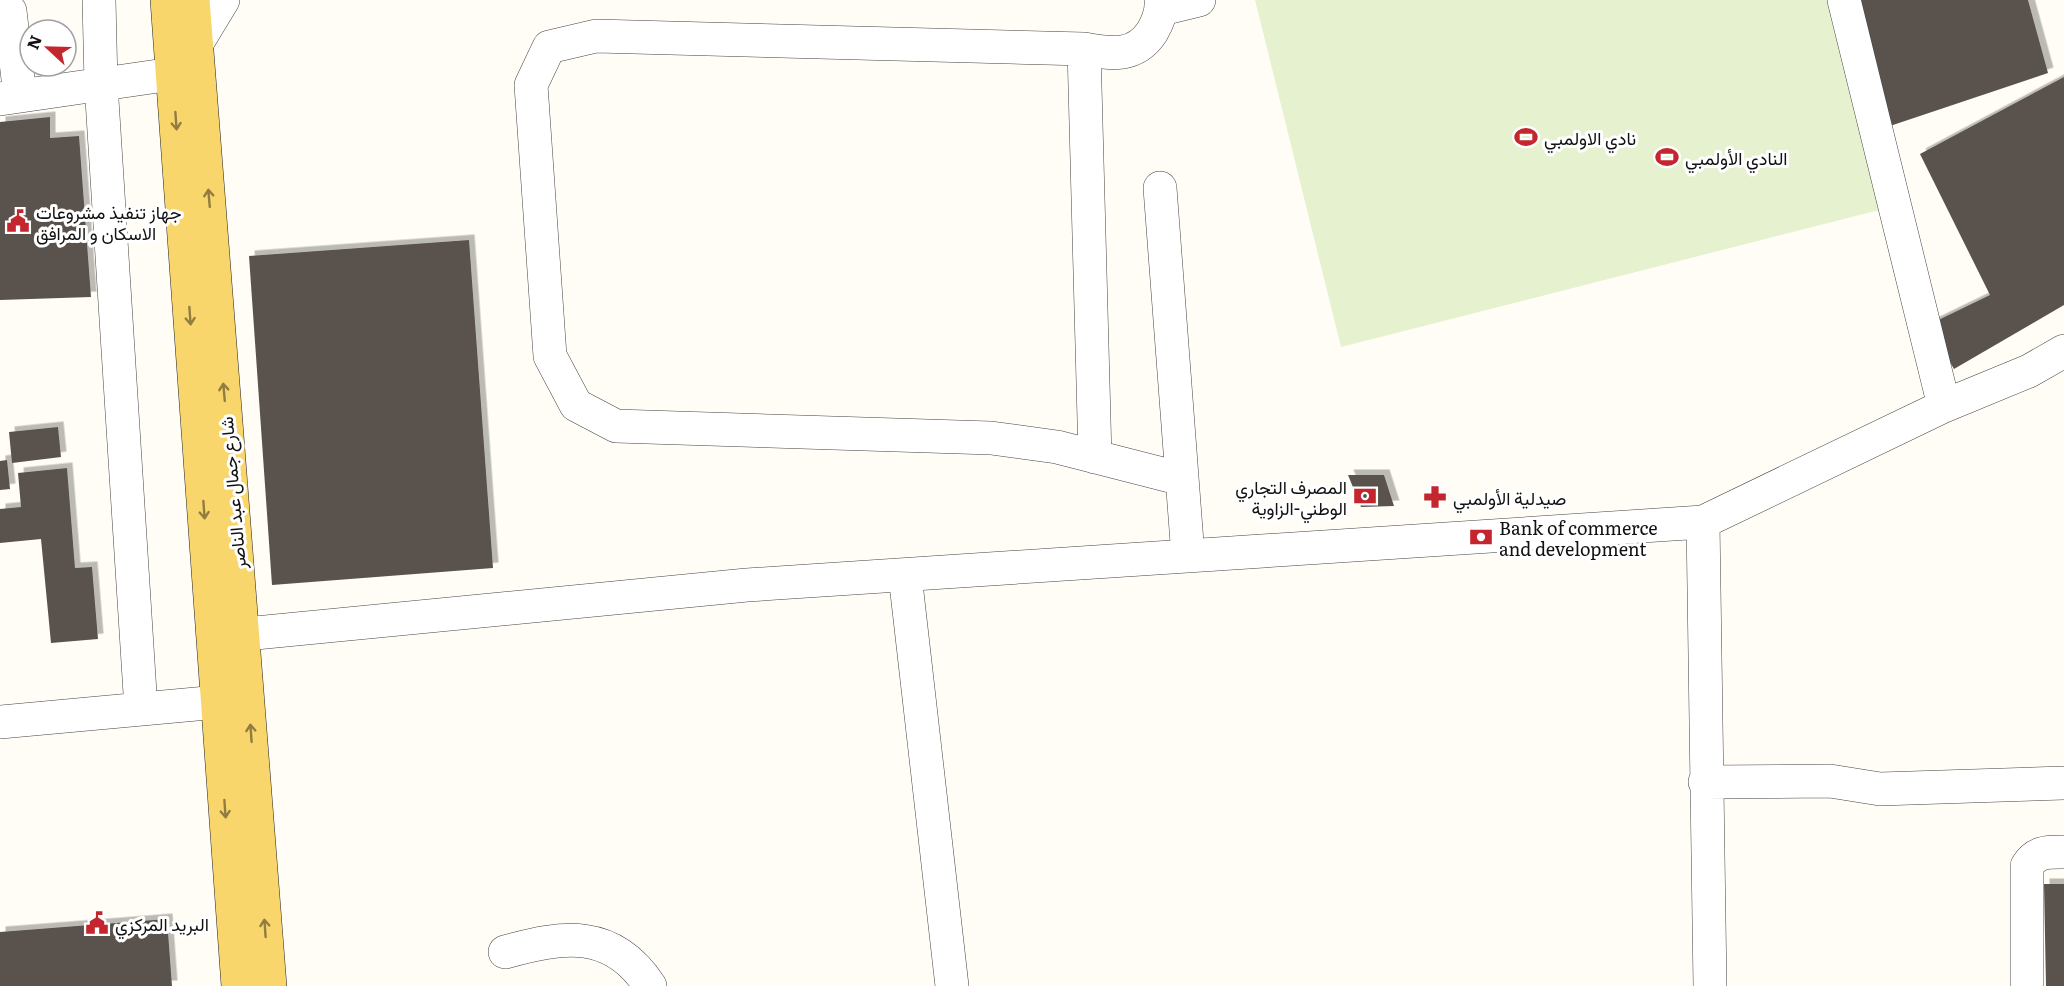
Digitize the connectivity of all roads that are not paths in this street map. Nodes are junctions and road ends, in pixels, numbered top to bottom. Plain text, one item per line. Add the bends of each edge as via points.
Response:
1 (99, 0) edge
2 (166, 0) edge
3 (192, 0) edge
4 (223, 0) edge
5 (1199, 0) edge
6 (1844, 0) edge
7 (1161, 4) edge
8 (10, 11) dead end
9 (196, 43) junction
10 (1084, 49) junction
11 (172, 74) junction
12 (101, 84) junction
13 (10, 98) edge
14 (1160, 188) dead end
15 (2064, 351) edge
16 (1944, 406) junction
17 (1095, 457) junction
18 (1182, 479) junction
19 (1703, 522) junction
20 (1188, 556) junction
21 (905, 575) junction
22 (229, 636) junction
23 (218, 702) junction
24 (141, 709) junction
25 (0, 722) edge
26 (1705, 782) junction
27 (2064, 783) edge
28 (2064, 852) edge
29 (505, 952) dead end
30 (238, 986) edge
31 (270, 986) edge
32 (650, 986) edge
33 (952, 986) edge
34 (1710, 986) edge
35 (2027, 986) edge

1 - 12 street
2 - 11 main road, شارع جمال عبد الناصر
3 - 9 main road, شارع جمال عبد الناصر
4 - 9 street
5 - 7 street
6 - 16 street
7 - 10 street via 1146,40 1132,51 1114,54
8 - 13 street
9 - 11 street
22 -> 9 main road, شارع جمال عبد الناصر
10 - 17 street
10 - 17 street via 596,36 549,47 531,86 550,356 576,405 616,426 991,438 1057,447
11 - 12 street
11 -> 22 main road, شارع جمال عبد الناصر
12 - 13 street
12 - 24 street
14 - 18 street
15 - 16 street via 2029,371
16 - 19 street
17 - 18 street
18 - 20 street
19 - 20 street
19 - 26 street
20 - 21 street
21 - 22 street via 736,586
21 - 33 street
22 - 23 main road, شارع جمال عبد الناصر
31 -> 22 main road, شارع جمال عبد الناصر
23 - 24 street
23 -> 30 main road, شارع جمال عبد الناصر
24 - 25 street
26 - 27 street via 1830,781 1880,789
26 - 34 street
28 - 35 street via 2042,853 2032,857 2027,866
29 - 32 street via 548,940 597,942 639,969

